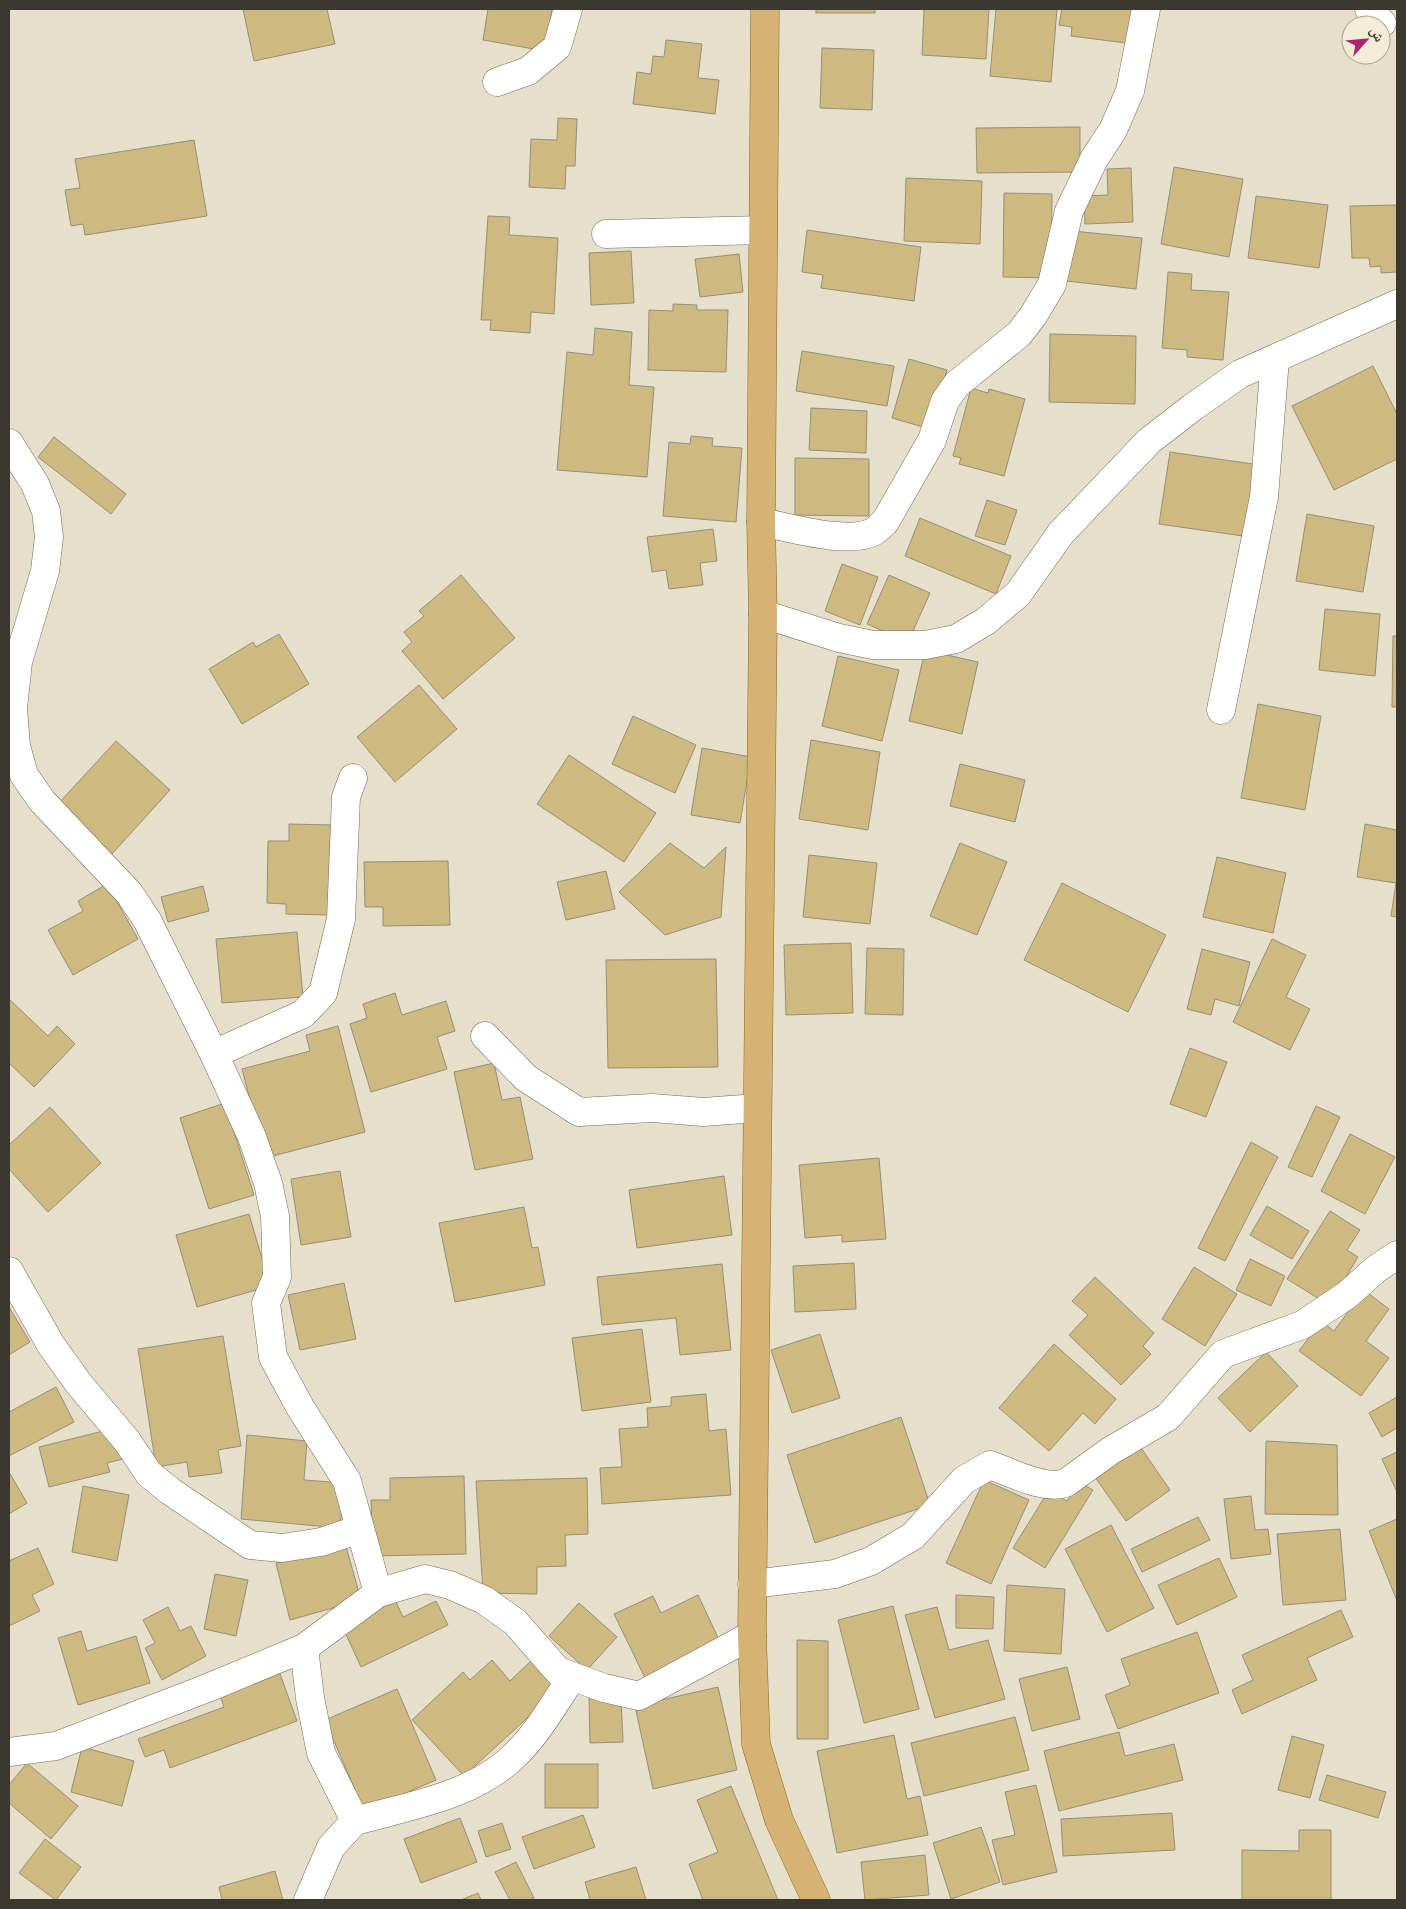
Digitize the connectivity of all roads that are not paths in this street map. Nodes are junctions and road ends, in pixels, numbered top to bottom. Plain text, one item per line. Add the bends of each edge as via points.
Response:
1 (568, 9) edge
2 (765, 9) edge
3 (1146, 9) edge
4 (497, 82) dead end
5 (763, 230) junction
6 (606, 234) dead end
7 (1397, 304) edge
8 (1275, 358) junction
9 (9, 443) edge
10 (761, 522) junction
11 (763, 614) junction
12 (1221, 710) dead end
13 (353, 778) dead end
14 (485, 1036) dead end
15 (214, 1054) junction
16 (757, 1108) junction
17 (1397, 1255) edge
18 (9, 1271) edge
19 (360, 1529) junction
20 (752, 1584) junction
21 (378, 1593) junction
22 (752, 1635) junction
23 (304, 1648) junction
24 (572, 1677) junction
25 (9, 1752) edge
26 (355, 1821) junction
27 (308, 1900) edge
28 (816, 1900) edge

1 - 4 street via 556,47 528,71
2 - 5 main road
3 - 10 street via 1130,91 1069,211 1052,284 1019,334 957,384 945,402 932,440 885,522 873,532 858,536 833,535
5 - 6 street
5 - 10 main road
7 - 8 street
8 - 11 street via 1240,374 1149,441 1062,533 1018,594 986,622 956,639 925,645 873,646
8 - 12 street via 1264,497
9 - 15 street via 35,484 46,512 49,537 46,571 18,662 13,708 16,746 24,775 42,801 129,893 147,920
10 - 11 main road
11 - 16 main road
13 - 15 street via 346,797 341,919 323,993 303,1014
14 - 16 street via 526,1078 579,1112 652,1108 703,1112
15 - 19 street via 252,1137 268,1183 275,1216 277,1277 266,1303 273,1357 347,1481
16 - 20 main road
17 - 20 street via 1347,1295 1302,1325 1223,1354 1168,1417 1110,1451 1067,1482 1053,1486 990,1465 964,1480 913,1536 871,1561 835,1574
18 - 19 street via 51,1346 78,1384 127,1441 149,1474 170,1491 250,1545 282,1548 321,1542
19 - 21 street
20 - 22 main road
21 - 23 street
21 - 24 street via 425,1578 450,1585 484,1600 515,1622 558,1672
22 - 24 street via 639,1696
22 - 28 main road via 756,1744 779,1820
23 - 25 street via 56,1746
23 - 26 street via 321,1753
24 - 26 street via 530,1738 513,1758 488,1776 419,1805
26 - 27 street via 331,1847

